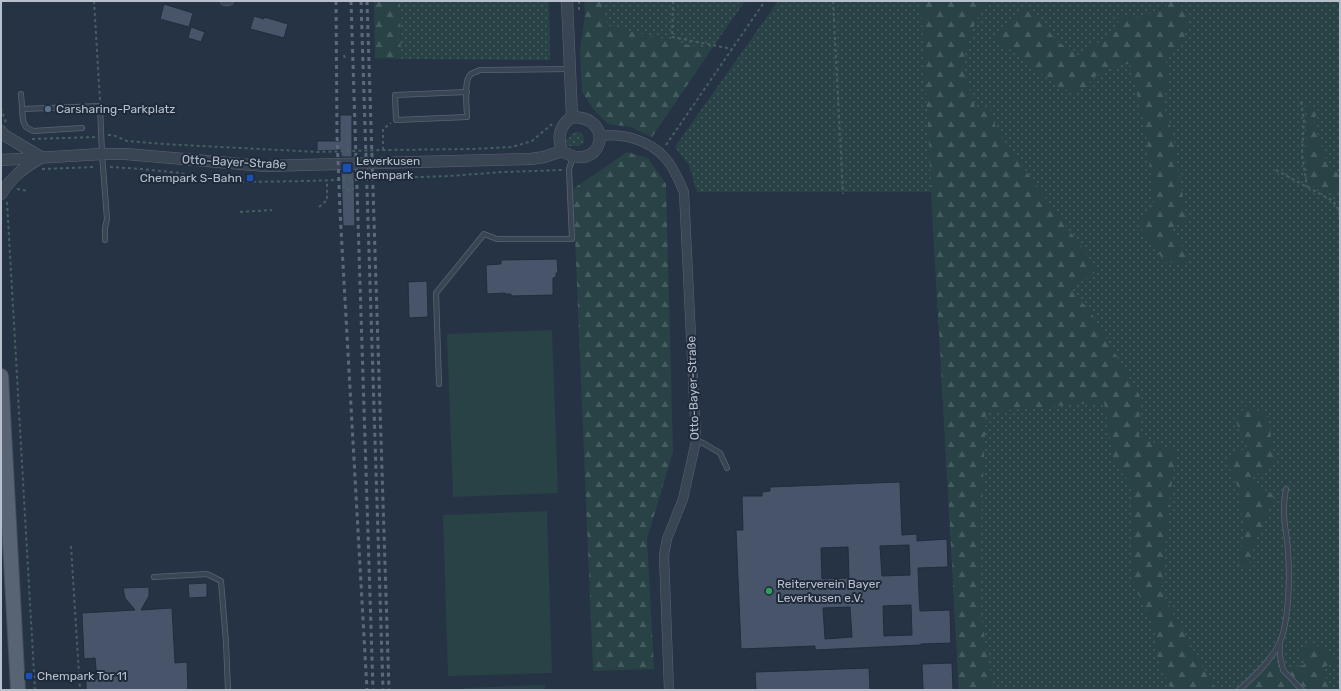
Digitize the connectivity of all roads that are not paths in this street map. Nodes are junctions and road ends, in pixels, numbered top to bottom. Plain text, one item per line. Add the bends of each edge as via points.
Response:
1 (225, 1) edge
2 (229, 1) edge
3 (567, 1) edge
4 (570, 69) junction
5 (467, 92) junction
6 (21, 94) dead end
7 (22, 109) junction
8 (572, 113) junction
9 (82, 128) dead end
10 (1, 131) edge
11 (600, 136) junction
12 (562, 151) junction
13 (102, 154) junction
14 (41, 157) junction
15 (573, 157) junction
16 (1, 160) edge
17 (4, 197) edge
18 (105, 240) dead end
19 (1, 376) edge
20 (439, 384) dead end
21 (696, 441) junction
22 (727, 468) dead end
23 (1286, 489) dead end
24 (154, 577) dead end
25 (1280, 641) junction
26 (18, 690) edge
27 (228, 690) edge
28 (669, 690) edge
29 (1240, 690) edge
30 (1302, 690) edge

1 - 2 street
3 - 4 street
4 - 5 lane via 480,70 471,74 466,81
4 - 8 street
5 - 5 lane via 468,117 396,120 395,95
6 - 7 lane
7 - 9 lane via 26,127 33,131
7 - 13 lane via 100,106
8 - 11 street via 588,119 596,126
8 - 12 street via 559,136
10 - 14 street
11 - 15 street via 594,152 582,158
11 - 21 street, Otto-Bayer-Straße via 630,138 660,152 675,172 684,192
12 - 13 street, Otto-Bayer-Straße via 531,159 265,166
12 - 15 street
13 - 14 street, Otto-Bayer-Straße
13 - 18 lane via 107,219
14 - 16 street, Otto-Bayer-Straße
14 - 17 street via 12,178
15 - 20 lane via 569,169 572,239 497,239 484,234 436,293
19 - 26 main road
21 - 22 lane via 720,453
21 - 28 street, Otto-Bayer-Straße via 683,499 667,539 664,555
23 - 25 lane via 1284,508 1288,589 1284,630
24 - 27 lane via 207,574 221,581
25 - 29 lane via 1269,659
25 - 30 lane via 1283,670

